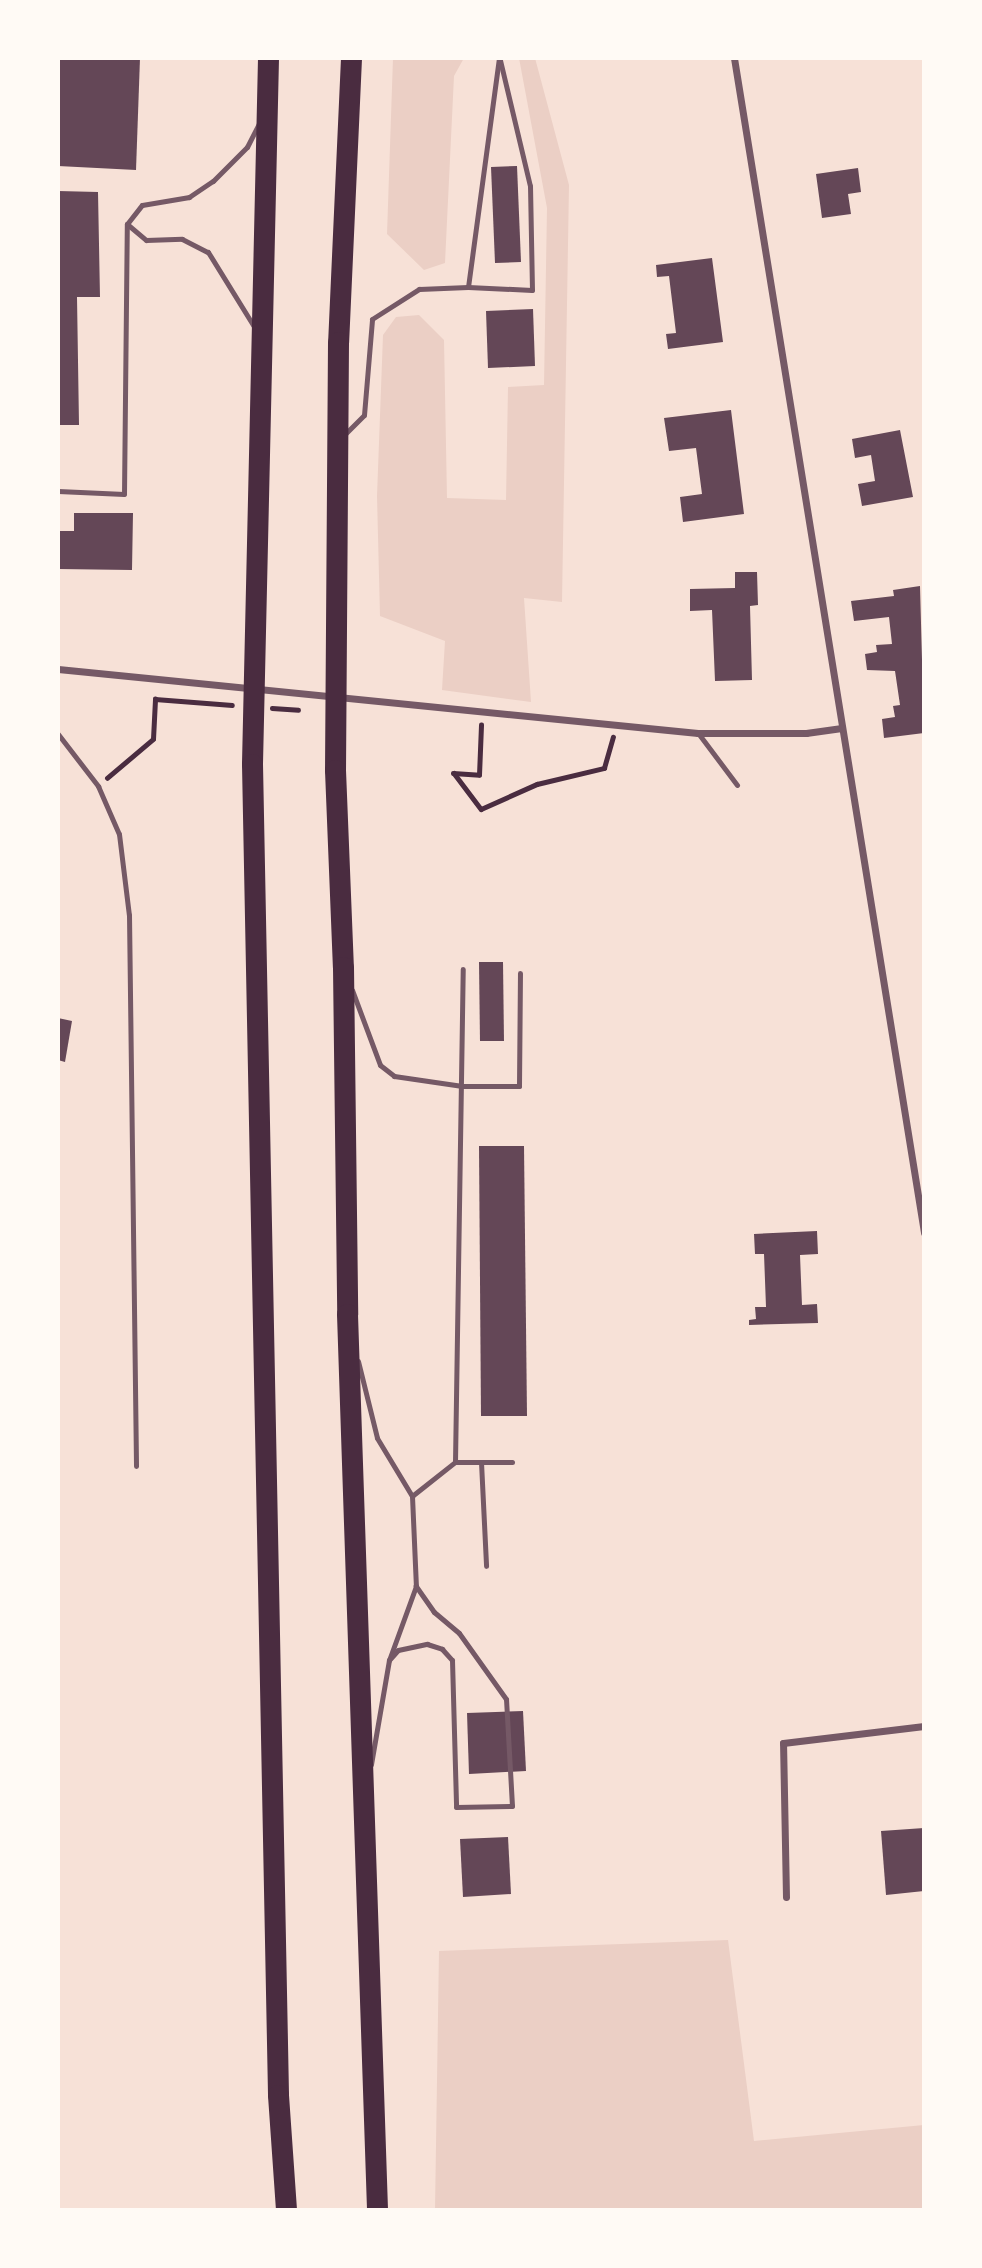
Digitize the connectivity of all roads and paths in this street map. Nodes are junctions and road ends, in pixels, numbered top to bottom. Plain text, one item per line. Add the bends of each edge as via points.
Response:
1 (268, 58) edge
2 (351, 58) edge
3 (499, 58) edge
4 (734, 58) edge
5 (267, 106) junction
6 (127, 224) junction
7 (468, 287) junction
8 (262, 339) junction
9 (337, 442) junction
10 (58, 491) edge
11 (58, 669) edge
12 (155, 699) dead end
13 (617, 723) junction
14 (481, 724) dead end
15 (842, 728) junction
16 (698, 733) junction
17 (58, 734) edge
18 (737, 785) dead end
19 (98, 786) junction
20 (343, 967) junction
21 (463, 969) dead end
22 (520, 973) dead end
23 (461, 1086) junction
24 (924, 1233) edge
25 (347, 1314) junction
26 (455, 1462) junction
27 (481, 1462) junction
28 (512, 1462) dead end
29 (136, 1466) dead end
30 (412, 1496) junction
31 (486, 1566) dead end
32 (416, 1586) junction
33 (389, 1660) junction
34 (924, 1726) edge
35 (364, 1804) junction
36 (786, 1897) dead end
37 (285, 2210) edge
38 (377, 2210) edge

1 - 5 highway
2 - 9 highway
3 - 7 lane
3 - 7 lane via 530,186 532,290
4 - 15 street
5 - 6 lane via 247,147 213,181 189,197 142,205
5 - 8 highway
6 - 8 lane via 146,240 182,239 208,252
6 - 10 lane via 124,494
7 - 9 lane via 419,289 372,319 364,415
8 - 37 highway via 252,764 278,2095
9 - 20 highway via 336,677
11 - 13 street
12 - 19 path via 153,739
13 - 14 path via 604,768 537,784 481,809 453,773 479,775
13 - 16 street
15 - 16 street via 806,733
15 - 24 street
16 - 18 lane
17 - 19 lane
19 - 29 lane via 119,834 129,915
20 - 23 lane via 380,1065 407,1080
20 - 25 highway
21 - 23 lane
22 - 23 lane via 519,1086
23 - 26 lane
25 - 30 lane via 377,1438
25 - 35 highway
26 - 27 lane
26 - 30 lane
27 - 28 lane
27 - 31 lane
30 - 32 lane
32 - 33 lane
32 - 33 lane via 434,1612 459,1633 506,1699 512,1806 456,1807 452,1660 442,1649 427,1644 398,1650
33 - 35 lane
34 - 36 street via 783,1743
35 - 38 highway

